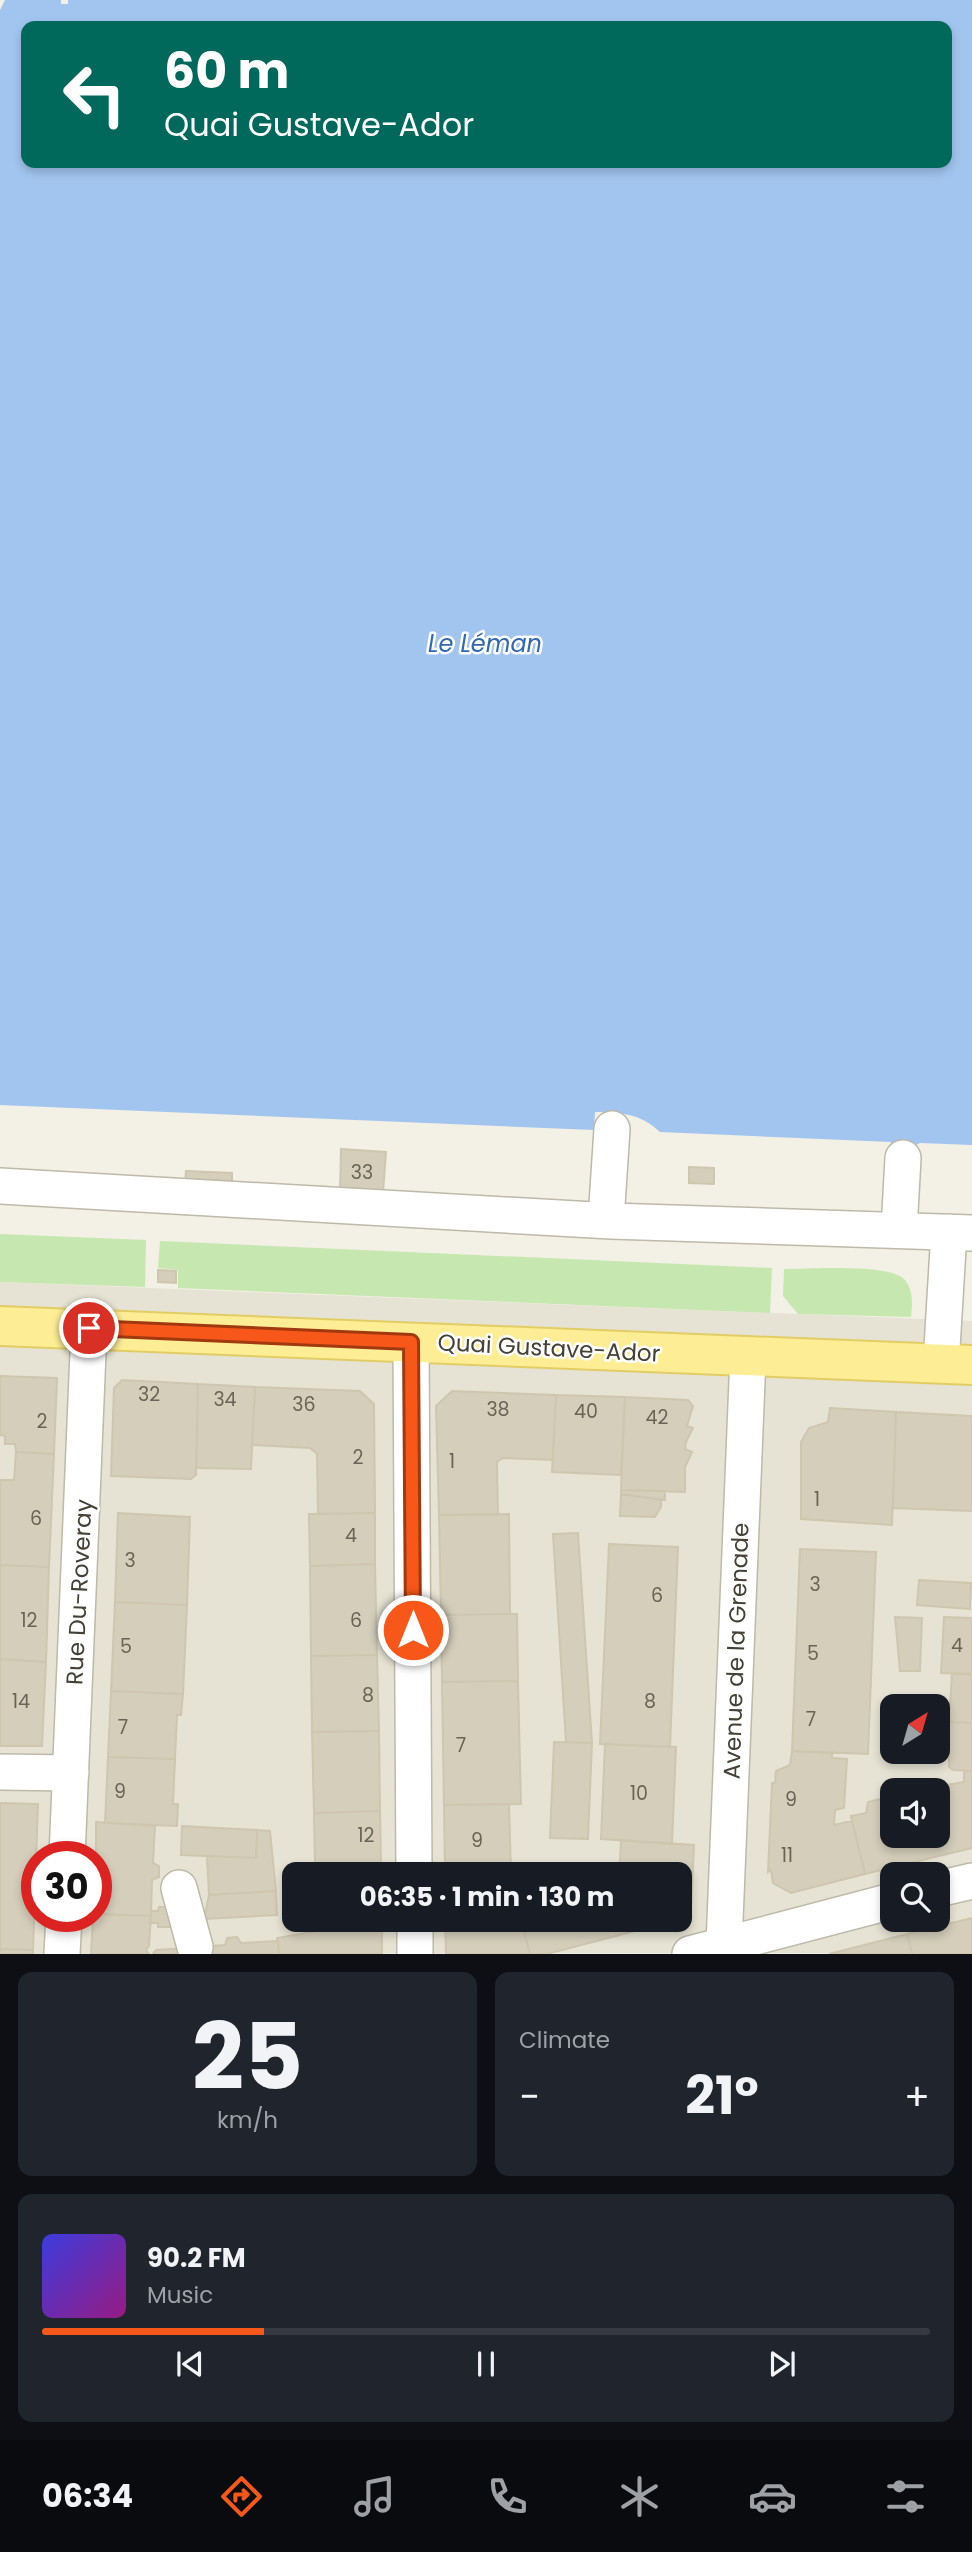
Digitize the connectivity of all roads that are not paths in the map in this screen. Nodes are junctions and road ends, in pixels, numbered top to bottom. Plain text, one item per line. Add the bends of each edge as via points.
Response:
1 (612, 1129) dead end
2 (903, 1158) dead end
3 (0, 1186) edge
4 (606, 1220) junction
5 (899, 1230) junction
6 (961, 1232) edge
7 (0, 1326) edge
8 (89, 1328) junction
9 (411, 1342) junction
10 (748, 1356) junction
11 (957, 1364) edge
12 (0, 1772) edge
13 (71, 1773) junction
14 (68, 1841) edge
15 (414, 1862) edge
16 (972, 1881) edge
17 (950, 1886) edge
18 (179, 1888) dead end
19 (880, 1905) edge
20 (63, 1932) edge
21 (415, 1932) edge
22 (746, 1945) edge
23 (195, 1947) dead end
24 (62, 1954) edge
25 (415, 1954) edge
26 (690, 1954) edge

1 - 4 street
2 - 5 street
3 - 4 street
4 - 5 street
5 - 6 street
6 - 11 street
7 - 8 main road, Quai Gustave-Ador
8 - 9 main road, Quai Gustave-Ador
8 - 13 street, Rue Du-Roveray
9 - 10 main road, Quai Gustave-Ador
9 - 15 street
10 - 11 main road, Quai Gustave-Ador
10 - 22 street, Avenue de la Grenade
12 - 13 street
13 - 14 street, Rue Du-Roveray
16 - 17 street
18 - 23 street
19 - 22 street
20 - 24 street
21 - 25 street
22 - 26 street

